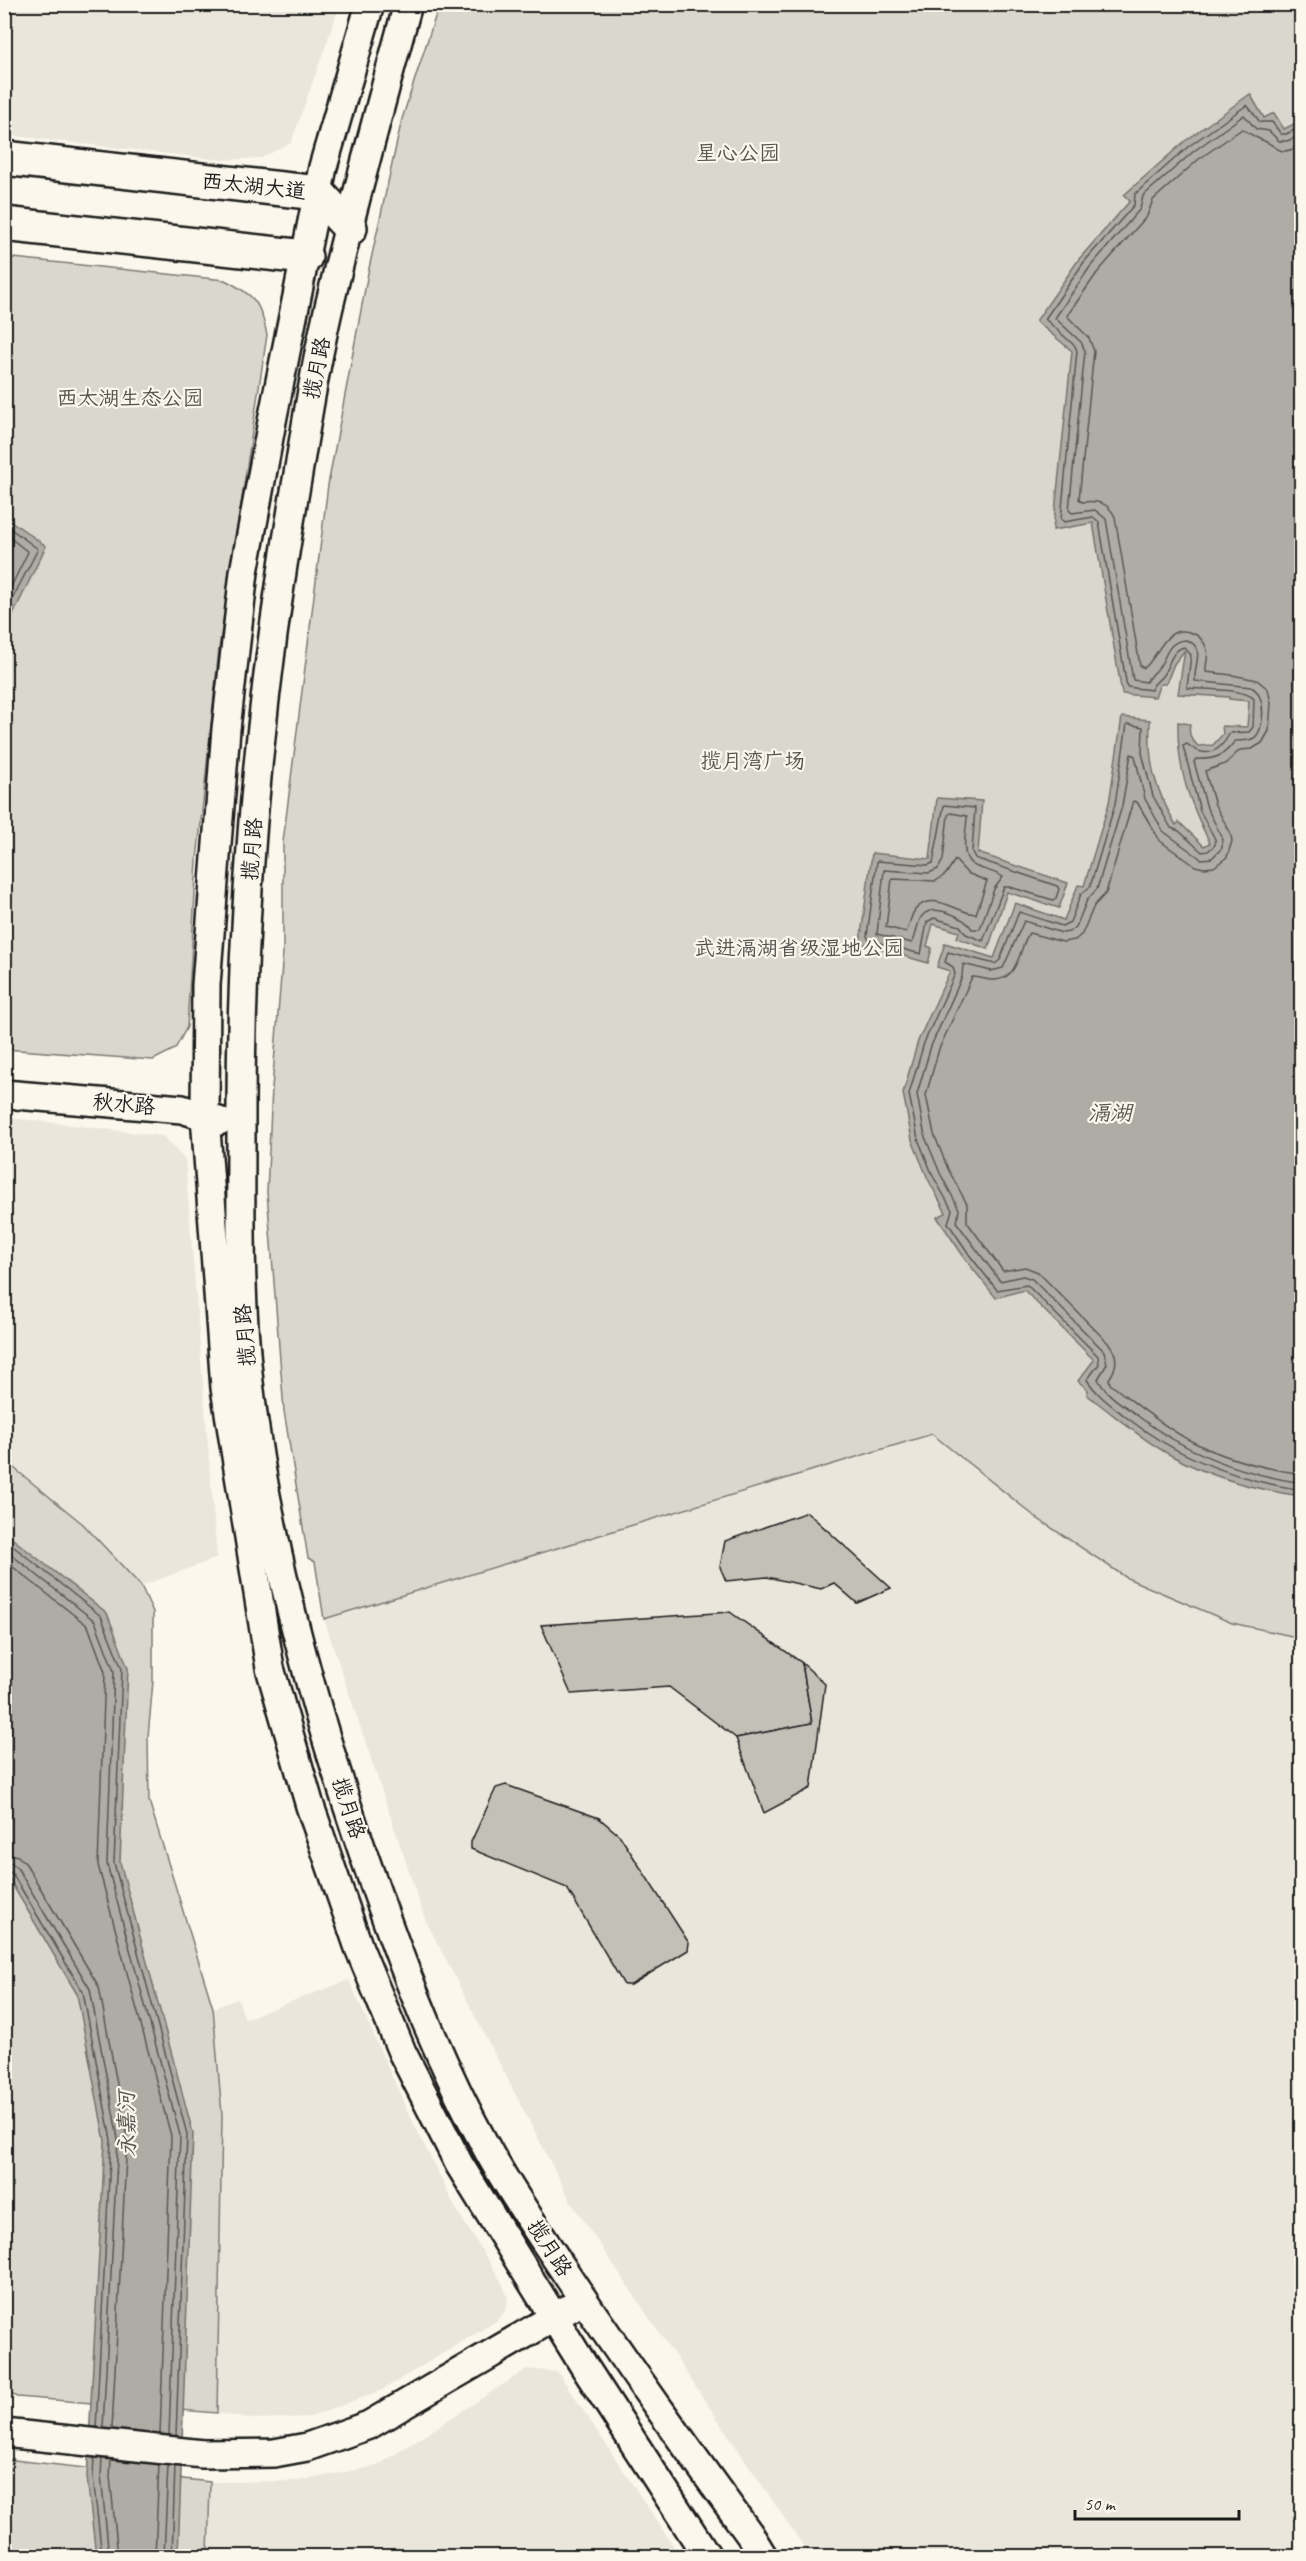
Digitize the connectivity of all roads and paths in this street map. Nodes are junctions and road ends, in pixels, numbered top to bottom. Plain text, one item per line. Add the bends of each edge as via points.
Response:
1 (370, 4) edge
2 (408, 4) edge
3 (4, 158) edge
4 (318, 193) junction
5 (4, 224) edge
6 (350, 228) junction
7 (305, 256) junction
8 (4, 1094) edge
9 (205, 1116) junction
10 (241, 1127) junction
11 (583, 2300) junction
12 (555, 2318) junction
13 (4, 2433) edge
14 (707, 2556) edge
15 (763, 2556) edge

1 - 4 street, 揽月路
2 - 6 street, 揽月路 via 361,171
3 - 4 main road, 西太湖大道
4 - 6 main road, 西太湖大道
4 - 7 street, 揽月路
5 - 7 main road
6 - 7 street
6 - 10 street, 揽月路 via 332,292 305,430 280,574 261,729 242,985
7 - 9 street, 揽月路 via 244,572 226,729 206,985
8 - 9 street, 秋水路 via 182,1109
9 - 10 street, 秋水路
9 - 12 street, 揽月路 via 226,1399 270,1668 310,1806 359,1948 402,2052 459,2164
10 - 11 street, 揽月路 via 240,1280 249,1386 272,1526 304,1661 392,1938 433,2040 487,2151
11 - 12 street
11 - 15 street, 揽月路
12 - 13 street via 369,2425 307,2447 274,2453 203,2454
12 - 14 street, 揽月路

